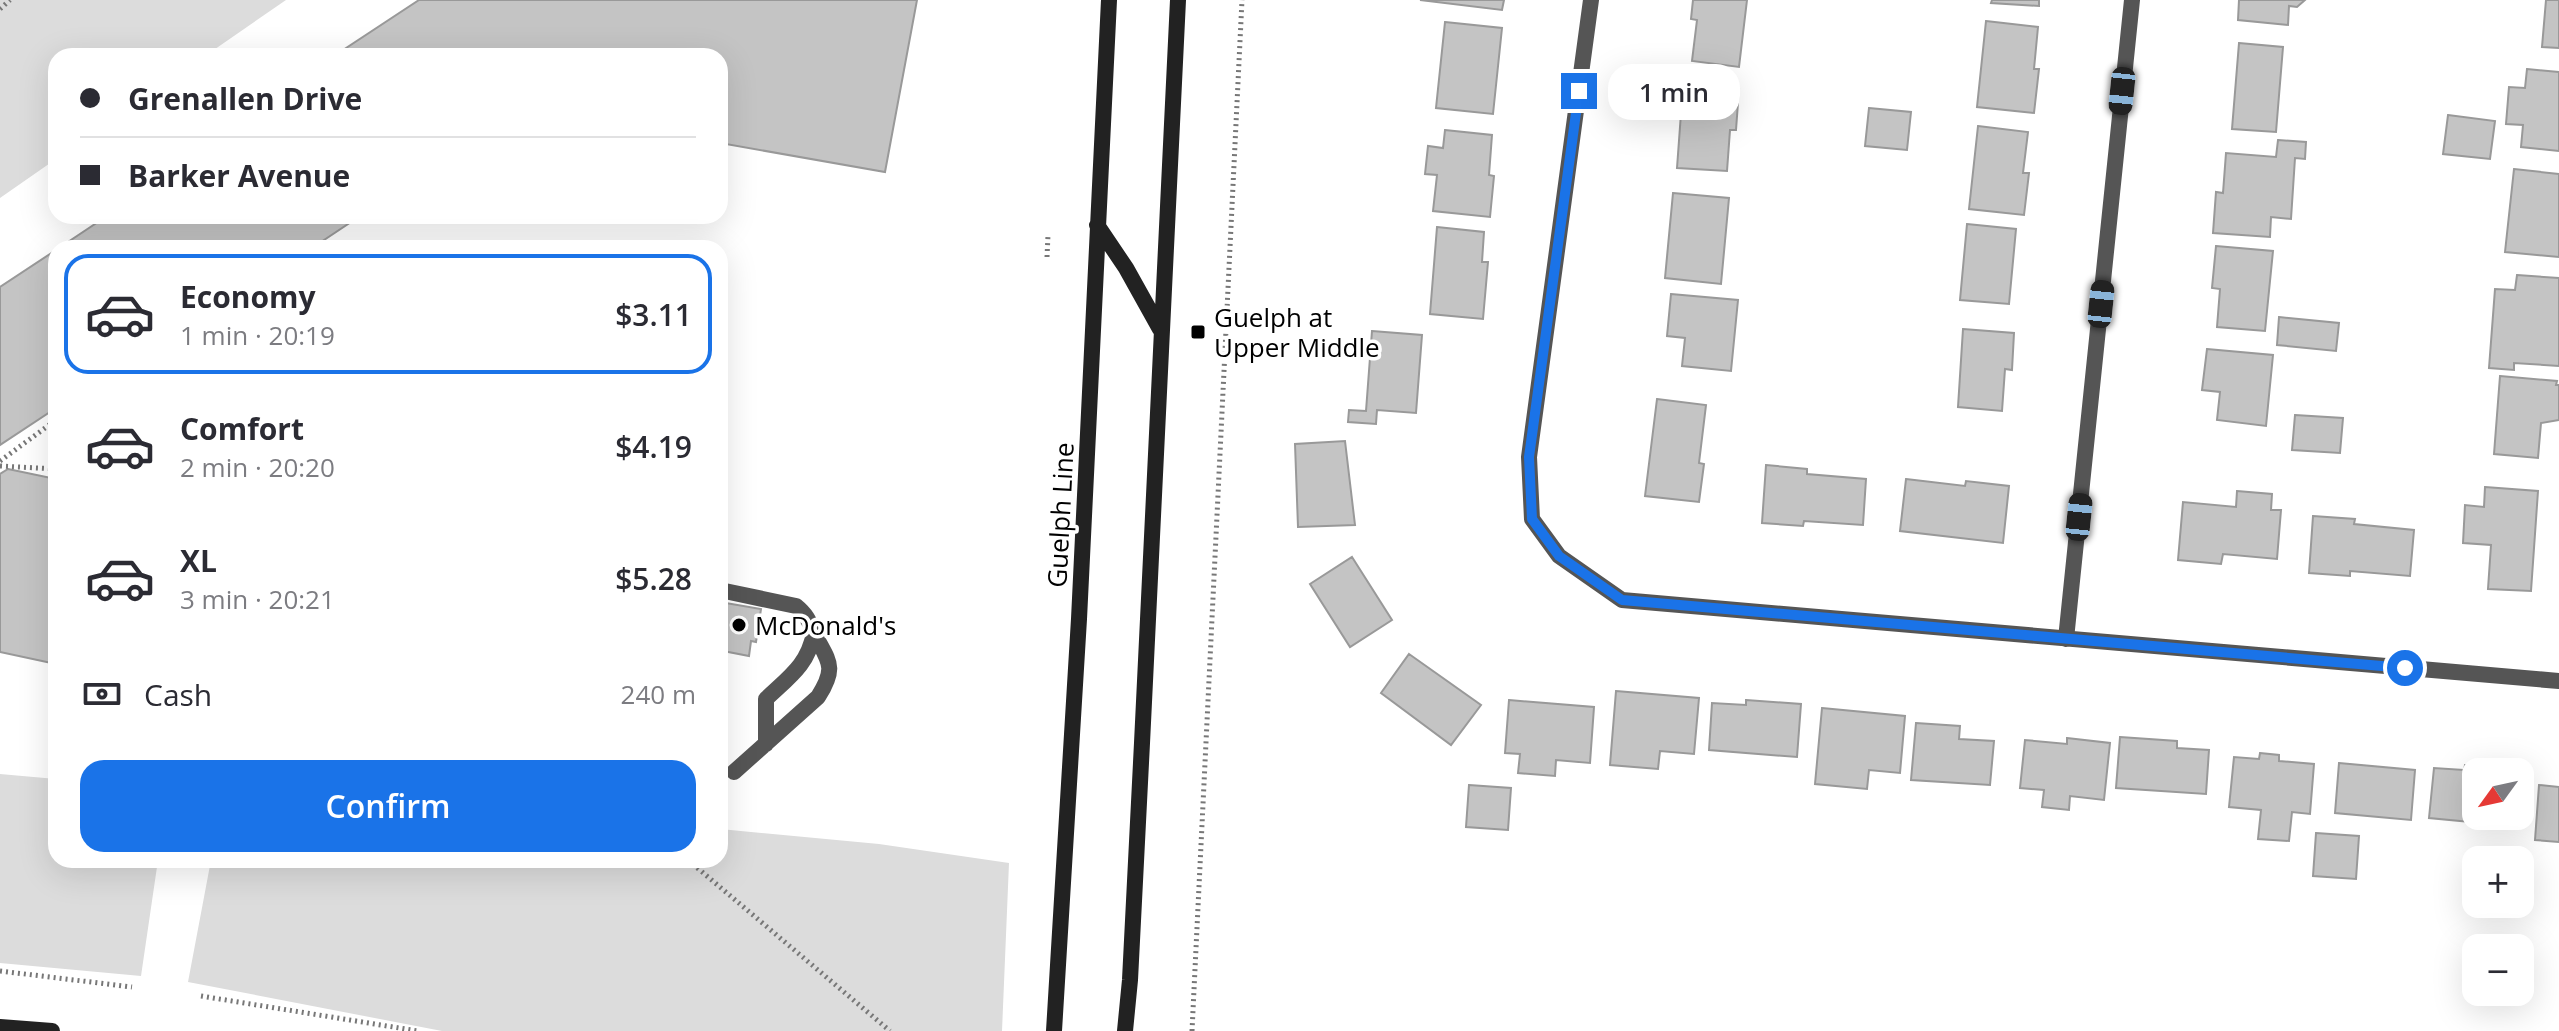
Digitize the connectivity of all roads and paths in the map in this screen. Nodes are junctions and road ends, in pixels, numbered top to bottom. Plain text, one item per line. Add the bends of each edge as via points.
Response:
1 (10, 0) edge
2 (1109, 0) edge
3 (1178, 0) edge
4 (1242, 0) edge
5 (1591, 0) edge
6 (2132, 0) edge
7 (0, 9) edge
8 (1097, 225) junction
9 (1048, 235) dead end
10 (1047, 257) dead end
11 (1161, 330) junction
12 (48, 426) edge
13 (0, 463) edge
14 (48, 468) edge
15 (728, 592) edge
16 (814, 633) junction
17 (2066, 639) junction
18 (2559, 681) edge
19 (766, 744) junction
20 (734, 772) dead end
21 (697, 868) edge
22 (0, 971) edge
23 (132, 987) dead end
24 (201, 996) dead end
25 (0, 1027) edge
26 (52, 1031) edge
27 (418, 1031) edge
28 (890, 1031) edge
29 (1054, 1031) edge
30 (1125, 1031) edge
31 (1192, 1031) edge

1 - 7 path
2 - 8 main road, Guelph Line
3 - 11 main road
4 - 31 path
5 - 17 street via 1529,457 1532,519 1559,556 1622,600
6 - 17 street
8 - 11 main road
8 - 29 main road, Guelph Line
9 - 10 path
11 - 30 main road
12 - 13 path
13 - 14 path
15 - 16 street via 796,606
16 - 19 street via 805,662 766,699
16 - 19 street via 830,659 827,684
17 - 18 street
19 - 20 street
21 - 28 path
22 - 23 path
24 - 27 path
25 - 26 main road

